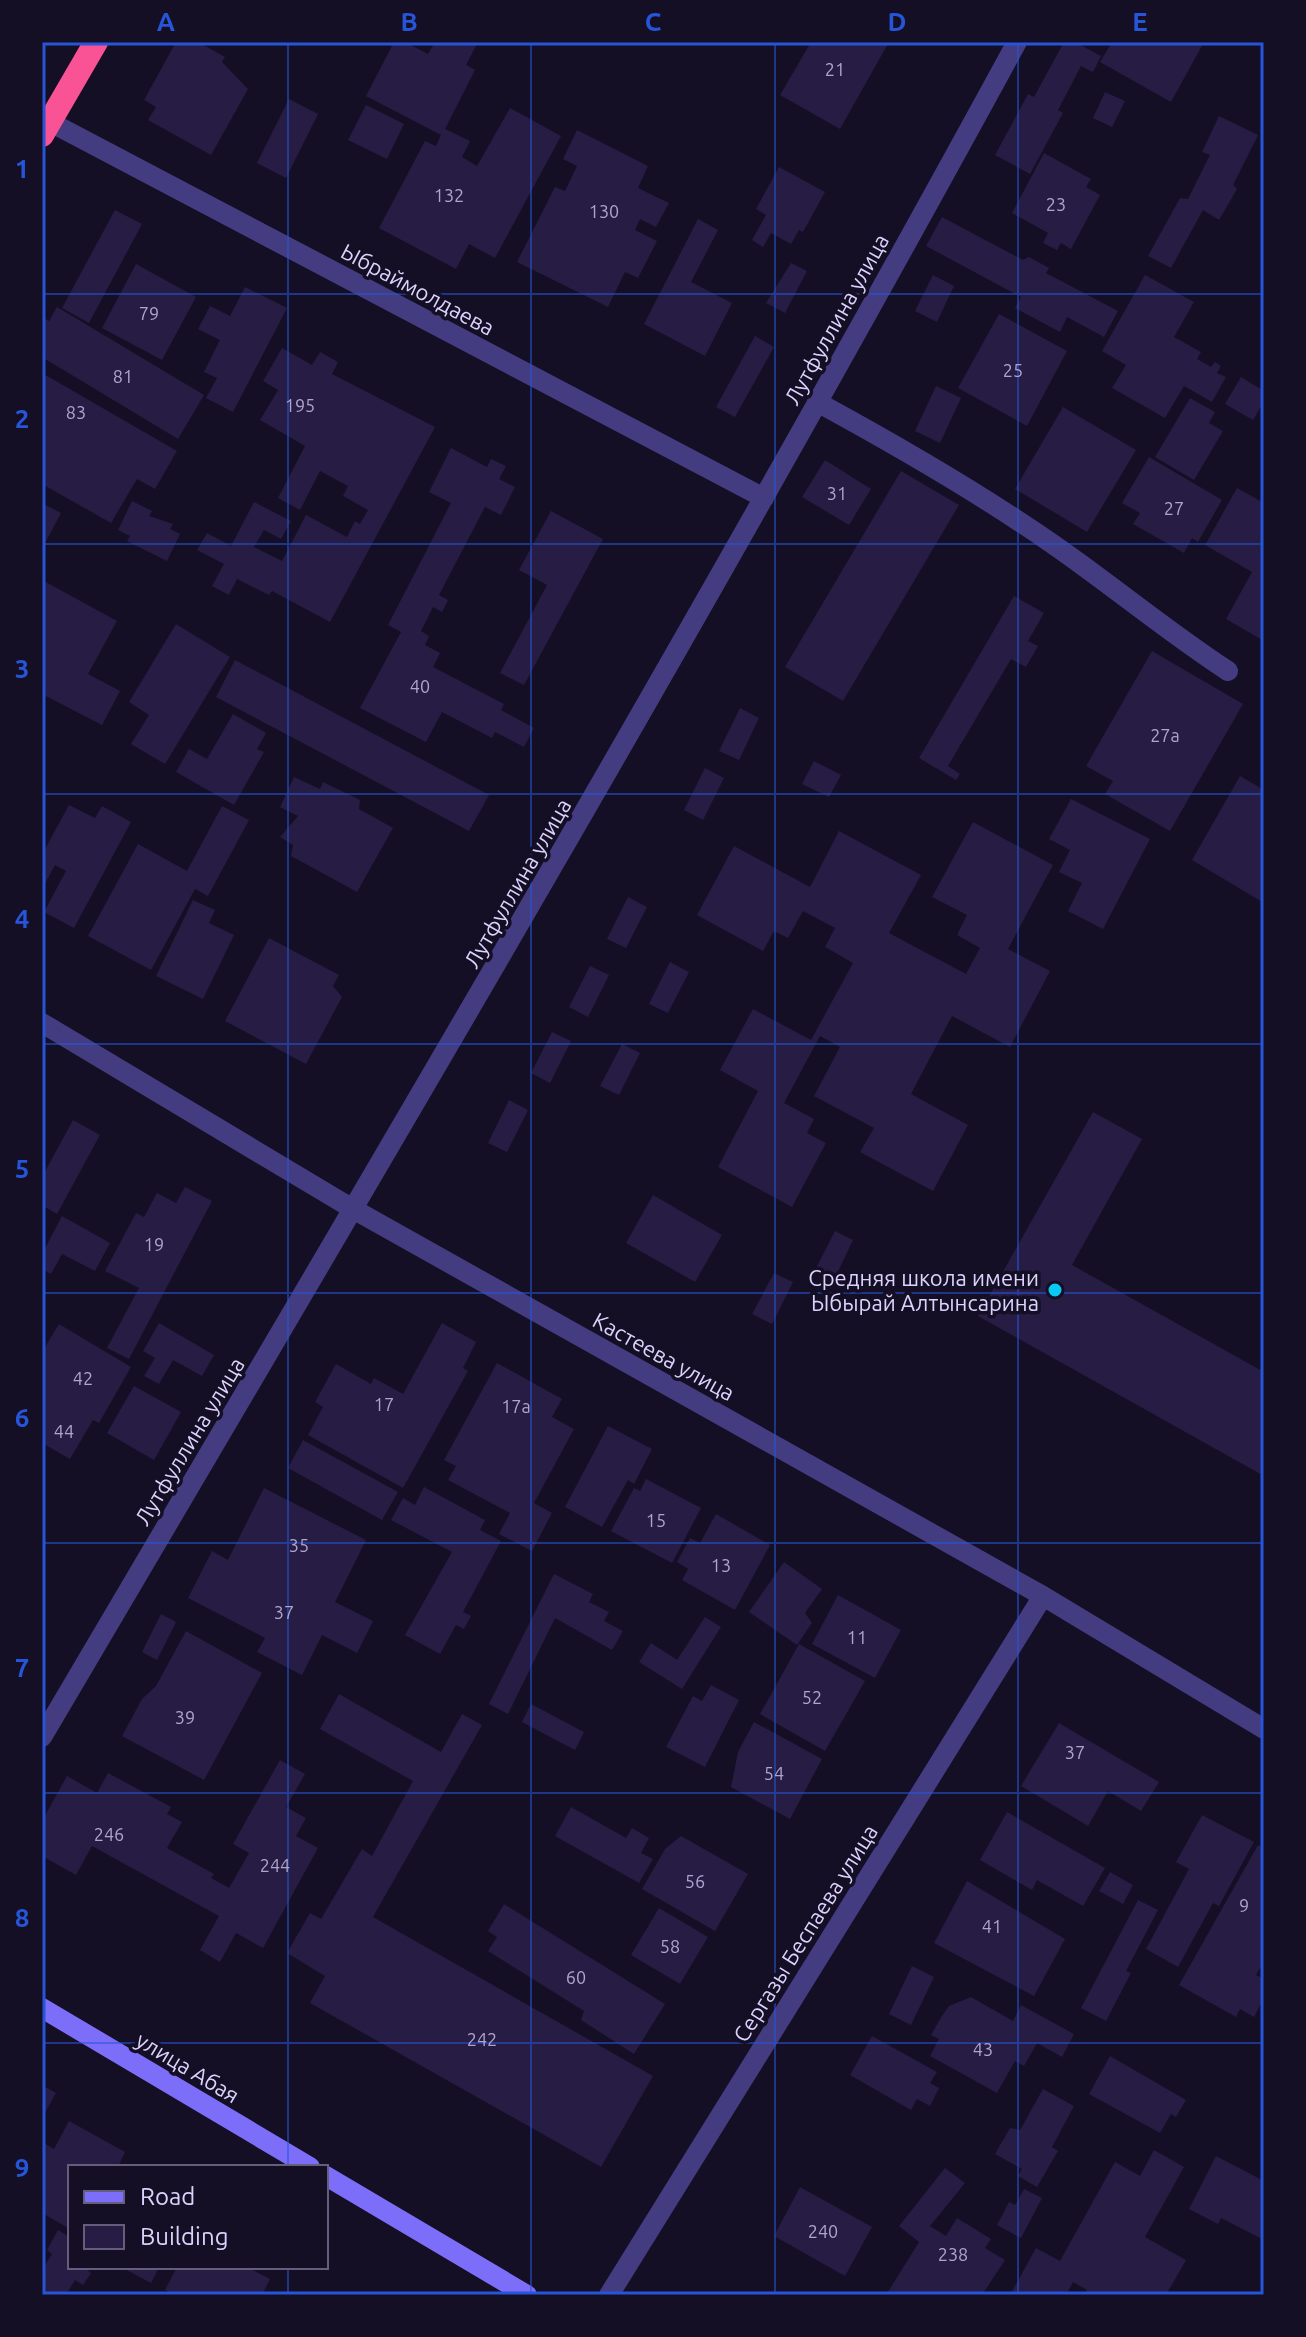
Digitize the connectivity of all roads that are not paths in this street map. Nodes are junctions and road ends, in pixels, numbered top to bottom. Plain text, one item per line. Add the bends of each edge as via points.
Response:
1 (96, 42) edge
2 (1017, 42) edge
3 (46, 128) edge
4 (817, 402) junction
5 (764, 498) junction
6 (1228, 671) dead end
7 (42, 1023) edge
8 (353, 1209) junction
9 (1043, 1596) junction
10 (1264, 1729) edge
11 (42, 1737) edge
12 (42, 2008) edge
13 (307, 2165) edge
14 (328, 2177) edge
15 (527, 2295) edge
16 (609, 2295) edge

1 - 3 highway
2 - 4 street, Лутфуллина улица
3 - 5 street, Ыбраймолдаева
4 - 5 street, Лутфуллина улица
4 - 6 street via 912,454 1054,545
5 - 8 street, Лутфуллина улица
7 - 8 street, Кастеева улица
8 - 9 street, Кастеева улица
8 - 11 street, Лутфуллина улица
9 - 10 street, Кастеева улица
9 - 16 street, Сергазы Беспаева улица
12 - 13 street, улица Абая
14 - 15 street

